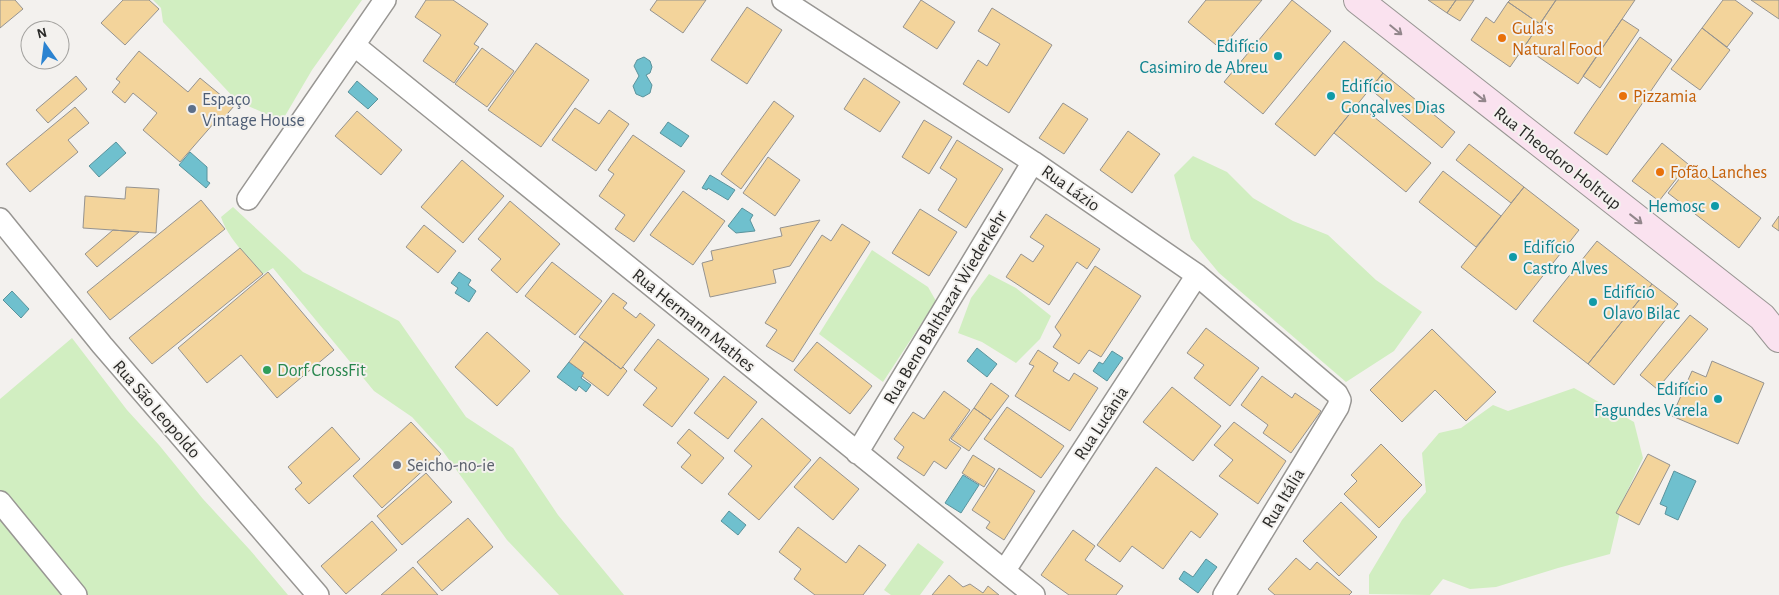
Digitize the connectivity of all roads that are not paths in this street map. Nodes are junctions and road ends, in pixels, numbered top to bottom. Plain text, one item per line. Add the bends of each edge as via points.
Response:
1 (385, 0) edge
2 (783, 0) edge
3 (1358, 0) edge
4 (354, 45) junction
5 (1033, 162) junction
6 (248, 199) dead end
7 (0, 219) edge
8 (1197, 275) junction
9 (1779, 338) edge
10 (1340, 400) joint
11 (857, 453) junction
12 (0, 502) edge
13 (1005, 570) junction
14 (76, 595) edge
15 (318, 595) edge
16 (1034, 595) edge
17 (1224, 595) edge

1 - 4 street
2 - 5 street, Rua Lázio
3 -> 9 main road, Rua Theodoro Holtrup via 1762,317
4 - 6 street
4 - 11 street, Rua Hermann Mathes
5 - 8 street, Rua Lázio
5 - 11 street, Rua Beno Balthazar Wiederkehr
7 - 15 street, Rua São Leopoldo via 102,346
8 - 10 street, Rua Lázio
8 - 13 street, Rua Lucânia
10 - 17 street, Rua Itália
11 - 13 street, Rua Hermann Mathes
12 - 14 street
13 - 16 street, Rua Hermann Mathes

